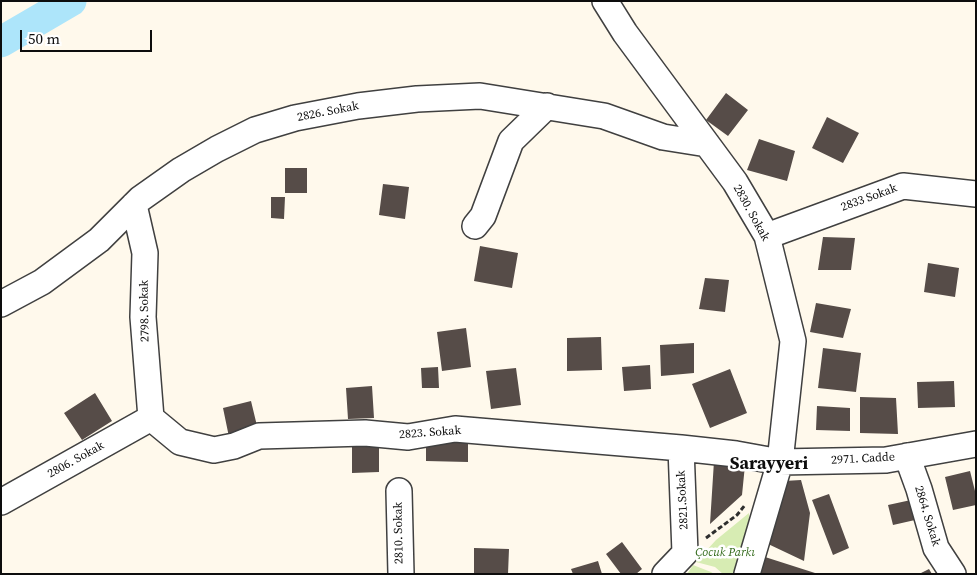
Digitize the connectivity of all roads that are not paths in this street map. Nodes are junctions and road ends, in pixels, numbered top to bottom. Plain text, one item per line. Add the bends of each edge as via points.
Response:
1 (605, 1) edge
2 (547, 106) junction
3 (707, 144) junction
4 (976, 194) edge
5 (134, 205) junction
6 (475, 226) dead end
7 (767, 236) junction
8 (1, 304) edge
9 (152, 418) junction
10 (976, 444) edge
11 (681, 448) junction
12 (907, 456) junction
13 (780, 462) junction
14 (399, 491) dead end
15 (1, 502) edge
16 (401, 574) edge
17 (666, 574) edge
18 (747, 574) edge
19 (953, 574) edge

1 - 3 street, 2830. Sokak
2 - 3 street, 2826. Sokak via 604,116 663,137
2 - 5 street, 2826. Sokak via 480,96 358,106 295,118 255,130 217,149 181,170
2 - 6 street via 511,141 483,216
3 - 7 street, 2830. Sokak via 735,182
4 - 7 street, 2833 Sokak via 903,186
5 - 8 street, 2826. Sokak via 99,240 42,282
5 - 9 street, 2798. Sokak via 146,254 143,317
7 - 13 street, 2830. Sokak via 793,341
9 - 11 street, 2823. Sokak via 180,442 214,450 259,436 365,433 408,437 455,429
9 - 15 street, 2806. Sokak
10 - 12 street, 2971. Cadde
11 - 13 street, 2823. Sokak
11 - 17 street, 2821.Sokak via 686,553
12 - 13 street, 2971. Cadde via 886,460
12 - 19 street, 2864. Sokak via 936,548
13 - 18 street, 2830. Sokak
14 - 16 street, 2810. Sokak

